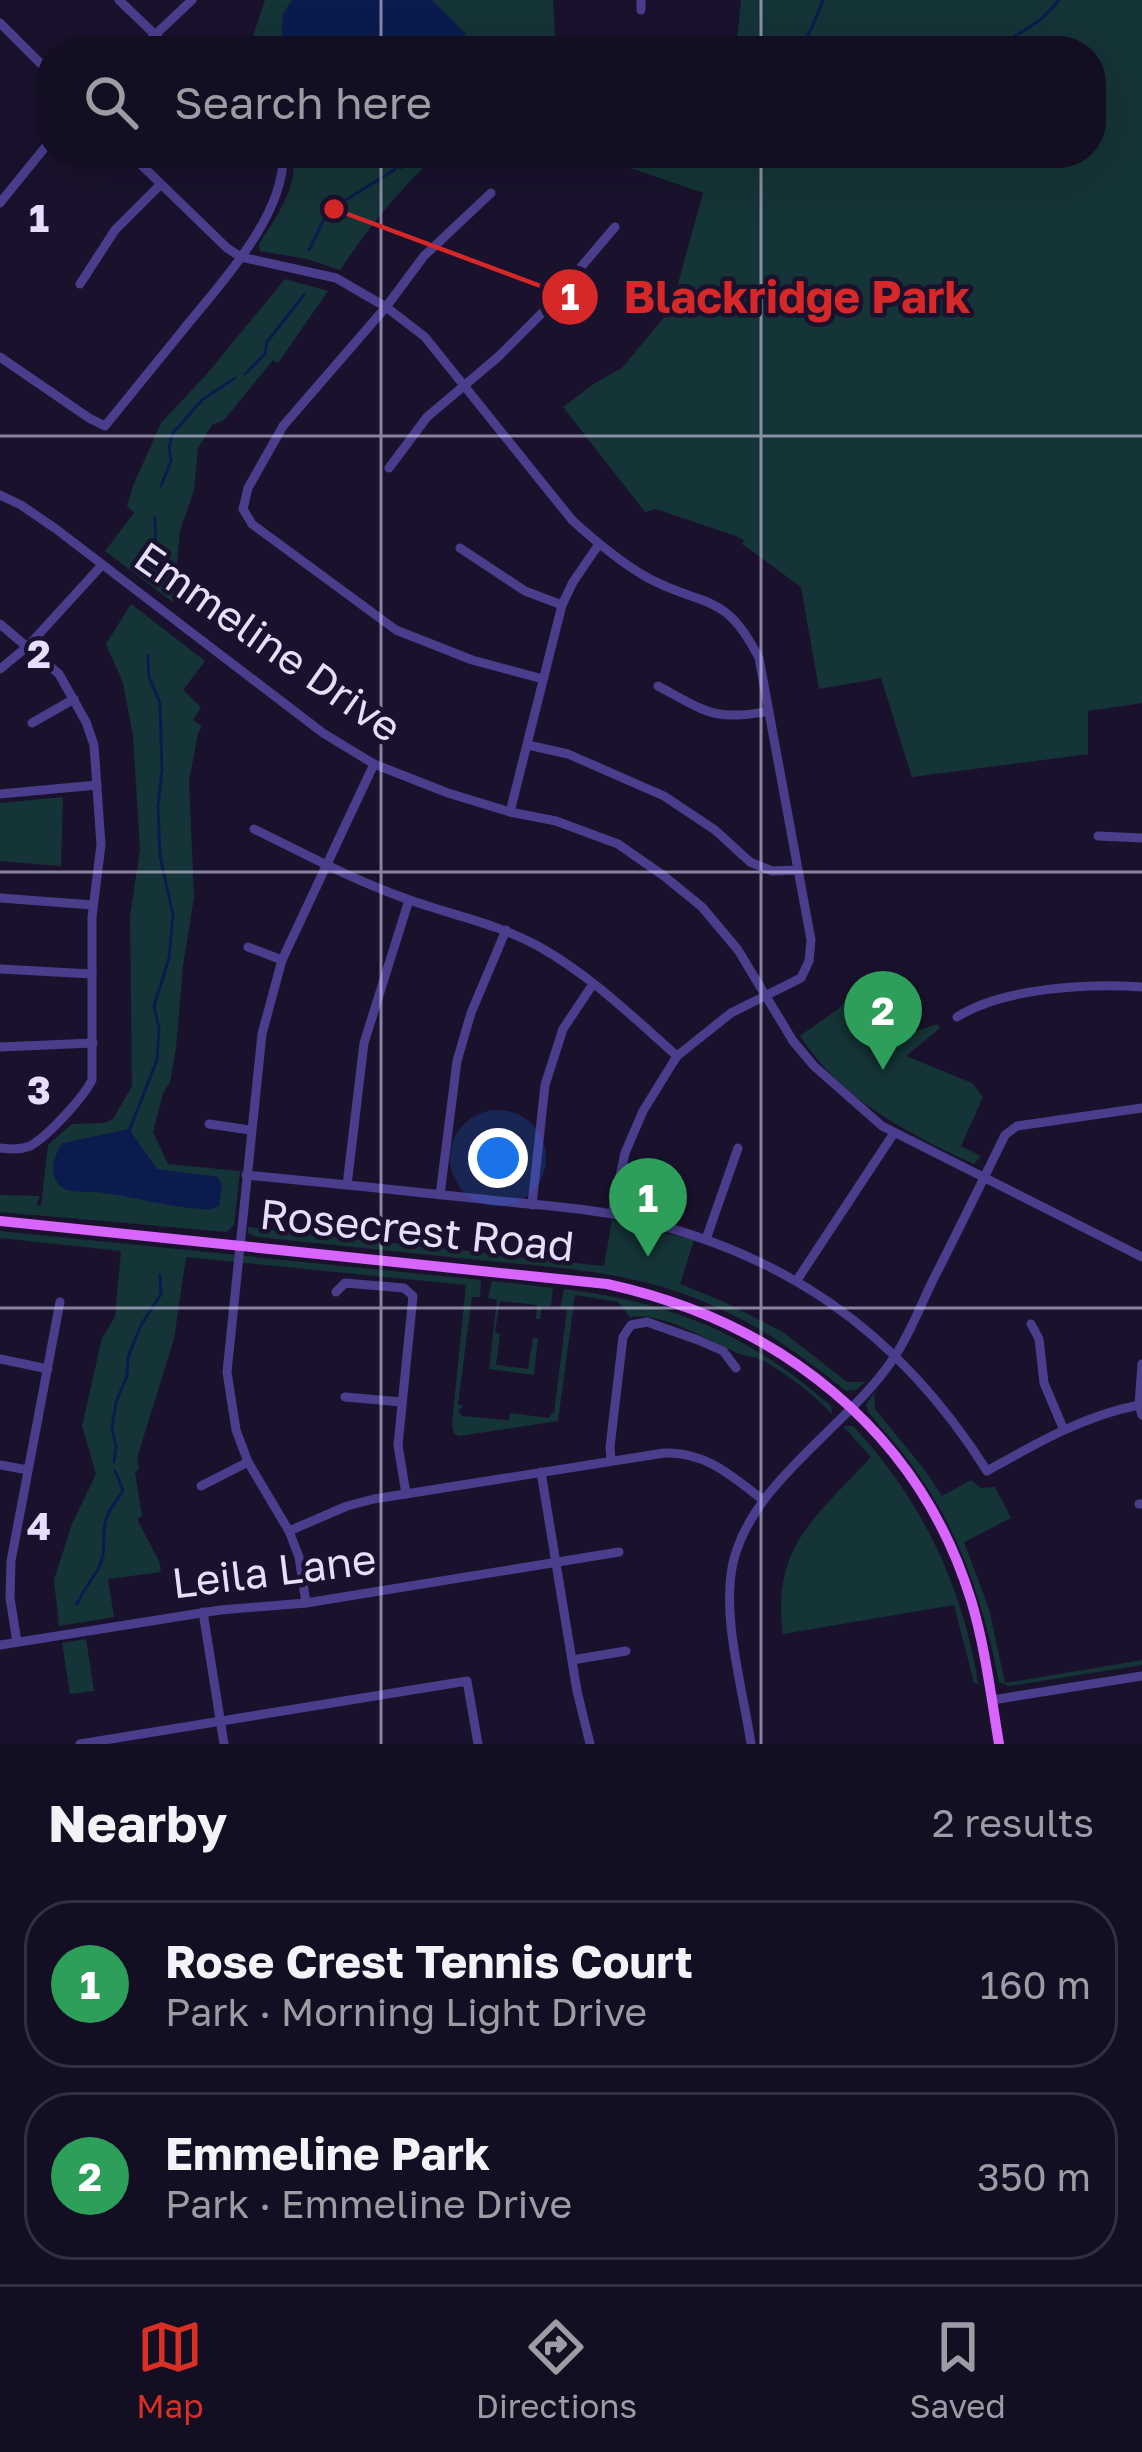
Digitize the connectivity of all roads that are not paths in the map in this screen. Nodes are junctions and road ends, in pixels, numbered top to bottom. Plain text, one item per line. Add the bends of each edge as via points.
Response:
1 (119, 0) edge
2 (192, 0) edge
3 (0, 23) edge
4 (154, 36) joint
5 (36, 59) edge
6 (36, 159) edge
7 (144, 168) edge
8 (284, 168) edge
9 (160, 185) junction
10 (491, 193) dead end
11 (0, 203) edge
12 (615, 226) dead end
13 (242, 257) junction
14 (80, 284) dead end
15 (386, 307) junction
16 (0, 357) edge
17 (465, 385) junction
18 (389, 468) dead end
19 (0, 495) edge
20 (599, 544) junction
21 (460, 548) dead end
22 (102, 565) junction
23 (562, 605) junction
24 (0, 624) edge
25 (28, 646) junction
26 (0, 669) edge
27 (543, 679) junction
28 (658, 686) dead end
29 (74, 700) junction
30 (769, 711) junction
31 (32, 723) dead end
32 (529, 745) junction
33 (374, 764) junction
34 (97, 785) junction
35 (0, 794) edge
36 (510, 812) junction
37 (254, 829) dead end
38 (1098, 836) dead end
39 (1142, 838) edge
40 (325, 866) junction
41 (797, 870) junction
42 (0, 898) edge
43 (409, 900) junction
44 (93, 904) junction
45 (506, 930) junction
46 (248, 947) dead end
47 (282, 960) junction
48 (0, 969) edge
49 (92, 974) junction
50 (593, 984) junction
51 (1142, 987) edge
52 (767, 996) junction
53 (957, 1017) dead end
54 (93, 1043) junction
55 (0, 1046) edge
56 (677, 1056) junction
57 (1142, 1108) edge
58 (209, 1124) dead end
59 (250, 1130) junction
60 (894, 1133) junction
61 (0, 1148) edge
62 (738, 1148) dead end
63 (246, 1175) junction
64 (984, 1179) junction
65 (347, 1185) junction
66 (440, 1195) junction
67 (532, 1205) junction
68 (612, 1214) junction
69 (0, 1221) edge
70 (706, 1239) junction
71 (239, 1245) junction
72 (1142, 1257) edge
73 (797, 1280) junction
74 (336, 1292) dead end
75 (61, 1302) dead end
76 (1031, 1324) dead end
77 (896, 1355) junction
78 (0, 1359) edge
79 (1142, 1364) edge
80 (736, 1368) dead end
81 (48, 1369) junction
82 (345, 1397) dead end
83 (402, 1402) junction
84 (851, 1408) junction
85 (1141, 1410) edge
86 (1063, 1428) junction
87 (611, 1460) junction
88 (248, 1462) junction
89 (0, 1465) edge
90 (28, 1470) junction
91 (541, 1472) junction
92 (201, 1486) dead end
93 (406, 1494) junction
94 (763, 1500) junction
95 (289, 1531) junction
96 (619, 1552) dead end
97 (5, 1560) edge
98 (556, 1563) junction
99 (306, 1603) junction
100 (203, 1612) junction
101 (17, 1642) junction
102 (0, 1645) edge
103 (626, 1651) dead end
104 (572, 1660) junction
105 (1142, 1676) edge
106 (992, 1700) junction
107 (221, 1721) junction
108 (80, 1744) edge
109 (224, 1744) edge
110 (478, 1744) edge
111 (590, 1744) edge
112 (751, 1744) edge
113 (999, 1744) edge

1 - 4 street
2 - 4 street
3 - 5 street
6 - 11 street
7 - 9 street
8 - 13 street
9 - 13 street
9 - 14 street
10 - 15 street via 424,256
12 - 17 street via 542,314
13 - 15 street via 336,278
13 - 16 street via 105,426
15 - 17 street
15 - 27 street via 284,426 243,508 252,524 396,630
17 - 18 street via 427,417
17 - 20 street
19 - 22 street, Emmeline Drive
20 - 23 street
20 - 30 street via 736,620 759,658
21 - 23 street
22 - 25 street
22 - 33 street, Emmeline Drive
23 - 27 street
24 - 25 street
25 - 26 street
25 - 29 street
27 - 32 street
28 - 30 street via 710,714
29 - 31 street
29 - 34 street via 92,737
30 - 41 street
32 - 36 street
32 - 41 street via 664,796 750,862
33 - 36 street, Emmeline Drive
33 - 40 street
34 - 35 street
34 - 44 street via 101,849
36 - 52 street, Emmeline Drive via 618,844 664,876 702,908
37 - 40 street
38 - 39 street
40 - 43 street
40 - 47 street
41 - 52 street via 809,961 801,978
42 - 44 street
43 - 45 street
43 - 65 street via 364,1043
44 - 49 street
45 - 50 street
45 - 66 street via 460,1048
46 - 47 street
47 - 59 street
48 - 49 street
49 - 54 street
50 - 56 street
50 - 67 street via 563,1029 545,1085
51 - 53 street via 1035,993 978,1004
52 - 56 street
52 - 60 street, Emmeline Drive via 814,1066
54 - 55 street
54 - 61 street via 88,1087 38,1140
56 - 68 street via 625,1153
57 - 64 street via 1017,1126
58 - 59 street
59 - 63 street
60 - 64 street, Emmeline Drive
60 - 73 street
62 - 70 street
63 - 65 street
63 - 71 street
64 - 72 street, Emmeline Drive
64 - 77 street
65 - 66 street
66 - 67 street
67 - 68 street
68 - 70 street
69 - 71 main road, Rosecrest Road
70 - 73 street
71 - 84 main road, Rosecrest Road via 648,1293 769,1345
71 - 88 street via 227,1372
73 - 77 street
74 - 83 street via 345,1283 404,1288 412,1296
75 - 81 street
76 - 86 street
77 - 84 street
77 - 86 street via 987,1472
78 - 81 street
79 - 85 street
80 - 87 street via 726,1353 634,1323 623,1337
81 - 90 street
82 - 83 street
83 - 93 street
84 - 94 street
84 - 106 main road, Rosecrest Road via 910,1477 958,1564
85 - 86 street via 1113,1410
87 - 91 street
87 - 94 street via 688,1454
88 - 92 street
88 - 95 street
89 - 90 street
90 - 97 street
91 - 93 street
91 - 98 street
93 - 95 street via 354,1504
94 - 112 street via 734,1559 729,1592
95 - 99 street
96 - 98 street, Leila Lane
97 - 101 street
98 - 99 street, Leila Lane
98 - 104 street
99 - 100 street, Leila Lane
100 - 101 street, Leila Lane
100 - 107 street
101 - 102 street, Leila Lane
103 - 104 street
104 - 111 street
105 - 106 street
106 - 113 main road, Rosecrest Road
107 - 108 street
107 - 109 street
107 - 110 street via 467,1681

